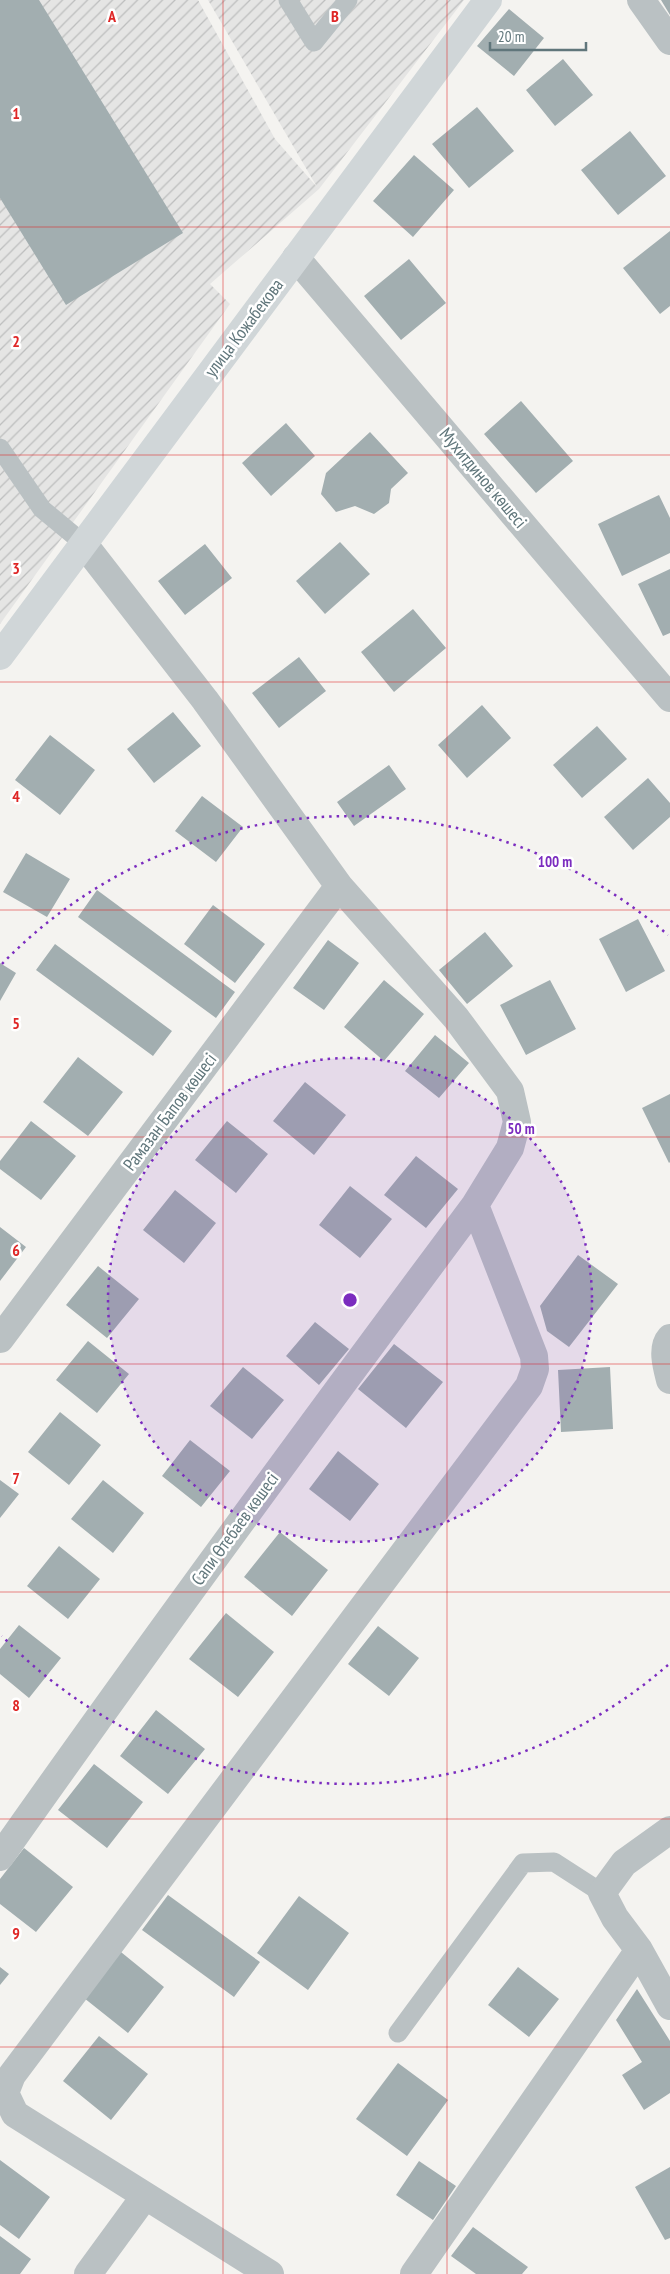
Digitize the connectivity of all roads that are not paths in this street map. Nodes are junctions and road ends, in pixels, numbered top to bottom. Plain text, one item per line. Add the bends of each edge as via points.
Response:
1 (288, 0) edge
2 (348, 0) edge
3 (488, 0) edge
4 (641, 0) edge
5 (670, 41) edge
6 (296, 258) junction
7 (0, 448) edge
8 (83, 543) junction
9 (0, 656) edge
10 (670, 698) edge
11 (339, 886) junction
12 (475, 1205) junction
13 (670, 1338) edge
14 (0, 1339) edge
15 (670, 1380) edge
16 (670, 1830) edge
17 (0, 1857) edge
18 (602, 1893) junction
19 (639, 1950) junction
20 (670, 2006) edge
21 (398, 2033) dead end
22 (145, 2196) junction
23 (88, 2274) edge
24 (270, 2274) edge
25 (414, 2274) edge

1 - 2 lane via 314,42
3 - 6 main road, улица Кожабекова
4 - 5 street
6 - 8 main road, улица Кожабекова
6 - 10 street, Мухитдинов көшесі
7 - 8 lane via 42,509
8 - 9 main road, улица Кожабекова
8 - 11 street, Сапи Өтебаев көшесі via 205,700
11 - 12 street, Сапи Өтебаев көшесі via 456,1018 510,1091 517,1122 510,1148
11 - 14 street, Рамазан Бапов көшесі
12 - 17 street, Сапи Өтебаев көшесі via 257,1497
12 - 22 street via 534,1356 535,1369 529,1386 12,2075 5,2092 15,2114
13 - 15 street via 667,1341 666,1364
16 - 18 street via 624,1863
18 - 19 street via 615,1918
18 - 21 lane via 554,1862 523,1863
19 - 20 street
19 - 25 street
22 - 23 street
22 - 24 street

